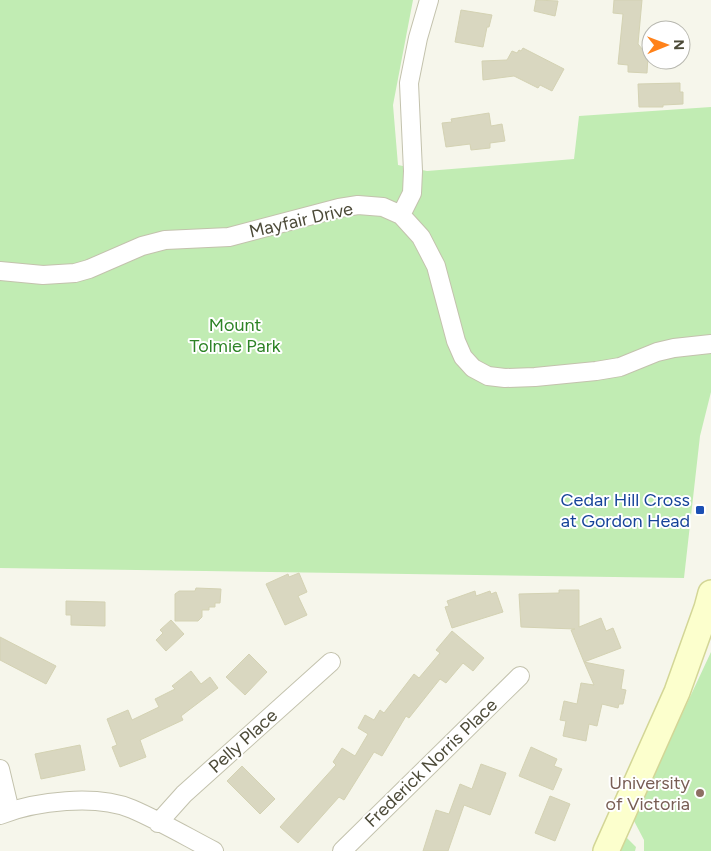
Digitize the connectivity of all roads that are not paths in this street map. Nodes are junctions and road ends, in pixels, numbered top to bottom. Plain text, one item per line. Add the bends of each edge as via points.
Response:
1 (429, 0) edge
2 (401, 215) junction
3 (0, 271) edge
4 (711, 344) edge
5 (711, 592) edge
6 (331, 662) dead end
7 (520, 676) dead end
8 (0, 769) edge
9 (5, 813) edge
10 (158, 823) junction
11 (214, 851) edge
12 (342, 851) edge
13 (606, 851) edge

1 - 2 street via 409,83 412,193
2 - 3 street, Mayfair Drive via 383,207 339,208 229,237 165,240 75,273 43,275
2 - 4 street, Mayfair Drive via 421,237 436,266 463,357 473,368 488,376 535,377 596,371 620,367 674,348
5 - 13 main road via 677,692
6 - 10 street, Pelly Place via 184,794
7 - 12 street, Frederick Norris Place
8 - 9 street
9 - 10 street via 46,804 106,803 131,809
10 - 11 street

